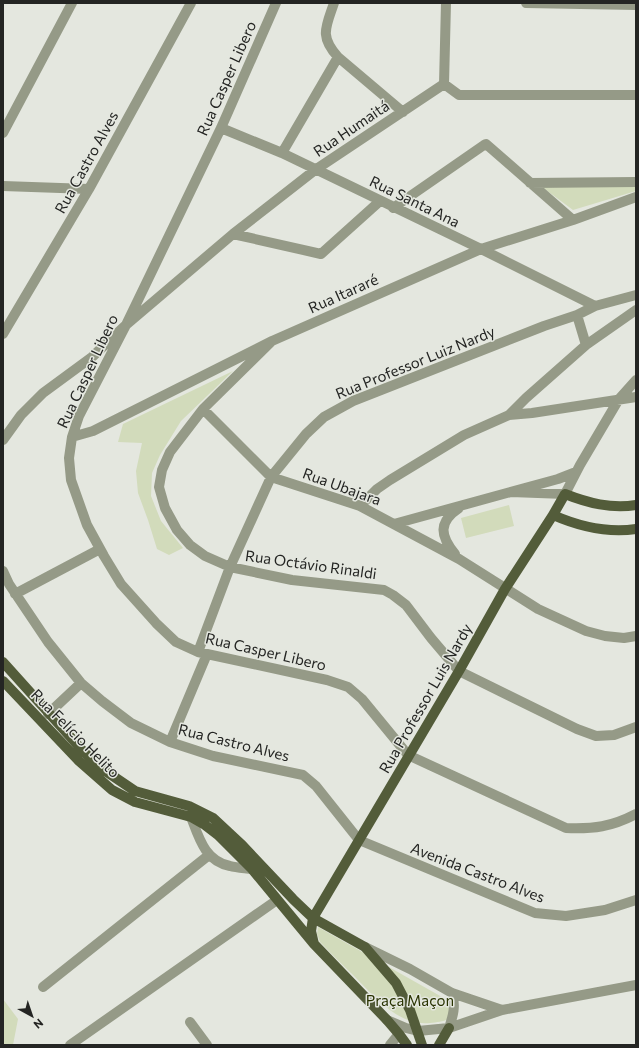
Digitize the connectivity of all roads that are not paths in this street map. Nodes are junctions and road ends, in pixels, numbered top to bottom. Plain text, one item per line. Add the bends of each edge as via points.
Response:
1 (72, 3) edge
2 (192, 3) edge
3 (276, 3) edge
4 (334, 3) edge
5 (446, 3) edge
6 (526, 3) edge
7 (636, 5) edge
8 (338, 57) junction
9 (444, 84) junction
10 (636, 95) edge
11 (403, 112) junction
12 (221, 128) junction
13 (3, 133) edge
14 (282, 153) junction
15 (315, 170) junction
16 (636, 182) edge
17 (530, 183) junction
18 (3, 186) edge
19 (89, 189) junction
20 (636, 197) edge
21 (380, 201) junction
22 (393, 208) junction
23 (573, 220) junction
24 (233, 234) junction
25 (481, 249) junction
26 (636, 295) edge
27 (595, 306) junction
28 (636, 310) edge
29 (577, 315) junction
30 (126, 325) junction
31 (3, 334) edge
32 (272, 341) junction
33 (586, 345) junction
34 (636, 380) edge
35 (636, 397) edge
36 (619, 399) junction
37 (203, 409) junction
38 (509, 415) junction
39 (72, 438) junction
40 (3, 440) edge
41 (576, 472) junction
42 (271, 477) junction
43 (511, 492) junction
44 (565, 494) junction
45 (636, 505) edge
46 (360, 506) junction
47 (462, 506) junction
48 (553, 515) junction
49 (394, 524) junction
50 (636, 530) edge
51 (100, 549) junction
52 (459, 559) junction
53 (230, 567) junction
54 (3, 571) edge
55 (505, 589) junction
56 (15, 594) junction
57 (636, 636) edge
58 (202, 653) junction
59 (3, 662) edge
60 (459, 671) junction
61 (3, 681) edge
62 (81, 682) junction
63 (48, 714) junction
64 (636, 727) edge
65 (170, 742) junction
66 (408, 755) junction
67 (636, 814) edge
68 (191, 817) junction
69 (359, 840) junction
70 (209, 855) junction
71 (252, 869) junction
72 (277, 900) junction
73 (636, 900) edge
74 (313, 918) junction
75 (314, 944) junction
76 (364, 947) junction
77 (636, 985) edge
78 (43, 987) dead end
79 (452, 993) junction
80 (502, 1010) junction
81 (387, 1020) junction
82 (190, 1022) dead end
83 (449, 1028) junction
84 (418, 1031) junction
85 (399, 1034) junction
86 (70, 1045) edge
87 (207, 1045) edge
88 (390, 1045) edge
89 (407, 1045) edge
90 (422, 1045) edge
91 (439, 1045) edge

1 - 13 street
2 - 19 street, Rua Castro Alves
3 - 12 street, Rua Casper Libero
4 - 8 street via 326,27 326,39 330,49
5 - 9 street
6 - 7 street
8 - 11 street
8 - 14 street
9 - 10 street via 459,95
9 - 11 street, Rua Humaitá
11 - 15 street, Rua Humaitá
12 - 14 street, Rua Santa Ana
12 - 30 street, Rua Casper Libero
14 - 15 street, Rua Santa Ana
15 - 21 street, Rua Santa Ana
15 - 24 street, Rua Humaitá
16 - 17 street
17 - 22 street via 489,145 484,145
17 - 23 street
18 - 19 street
19 - 31 street, Rua Castro Alves
20 - 23 street, Rua Itararé
21 - 22 street, Rua Santa Ana
21 - 24 street via 321,254
22 - 25 street, Rua Santa Ana
23 - 25 street, Rua Itararé
24 - 30 street, Rua Humaitá
25 - 27 street, Rua Santa Ana
25 - 32 street, Rua Itararé
26 - 27 street, Rua Professor Luiz Nardy
27 - 29 street, Rua Professor Luiz Nardy
28 - 33 street
29 - 33 street
29 - 42 street, Rua Professor Luiz Nardy via 352,401 324,417 306,434
30 - 39 street, Rua Casper Libero via 79,416
30 - 40 street, Rua Humaitá via 92,357 44,393 21,415
32 - 37 street, Rua Octávio Rinaldi
32 - 39 street, Rua Itararé via 93,431
33 - 38 street
34 - 36 street
35 - 36 street
36 - 38 street
36 - 41 street
37 - 42 street, Rua Ubajara
37 - 53 street, Rua Octávio Rinaldi via 170,452 162,470 159,487 165,508 177,530 190,545
38 - 46 street via 457,440 382,486
39 - 51 street, Rua Casper Libero via 71,480 87,525
41 - 43 street
41 - 44 street
42 - 46 street, Rua Ubajara
42 - 53 street, Rua Professor Luiz Nardy
43 - 44 street
43 - 47 street
44 - 45 main road via 598,504 624,507
44 - 48 main road, Rua Professor Luis Nardy
46 - 49 street, Rua Ubajara
47 - 49 street
47 - 52 street via 449,514 444,525 447,544
48 - 50 main road via 599,529
48 - 55 main road, Rua Professor Luis Nardy
49 - 52 street, Rua Ubajara
51 - 56 street
51 - 58 street, Rua Casper Libero via 121,584 156,623 176,642
52 - 55 street, Rua Ubajara
53 - 58 street, Rua Professor Luiz Nardy
53 - 60 street, Rua Octávio Rinaldi via 292,580 384,590 406,605
54 - 56 street, Rua Castro Alves
55 - 57 street, Rua Ubajara via 538,609 586,631 624,638
55 - 60 main road, Rua Professor Luis Nardy
56 - 62 street, Rua Castro Alves via 48,642
58 - 65 street, Rua Professor Luiz Nardy
58 - 66 street, Rua Casper Libero via 327,680 348,687 362,699
59 - 63 main road, Rua Felício Helito
60 - 64 street, Rua Octávio Rinaldi via 596,736 614,735
60 - 66 main road, Rua Professor Luis Nardy
61 - 68 main road, Rua Felício Helito via 79,761 112,790 135,802
62 - 63 street
62 - 65 street, Rua Castro Alves via 131,723
63 - 74 main road, Rua Felício Helito via 83,751 127,786 144,794 189,806 213,818 242,844
65 - 69 street, Rua Castro Alves via 213,756 303,775 316,786
66 - 67 street, Rua Casper Libero via 566,828 590,829 612,824
66 - 69 main road, Rua Professor Luis Nardy
68 - 70 street via 202,846
68 - 71 main road, Rua Felício Helito via 218,835
69 - 73 street, Avenida Castro Alves via 535,913 566,916 605,910
69 - 74 main road, Rua Professor Luis Nardy
70 - 71 street via 229,866
70 - 78 street
71 - 72 main road, Rua Felício Helito
72 - 75 main road, Rua Felício Helito
72 - 86 street
74 - 75 main road via 311,931
74 - 76 main road
75 - 81 main road
76 - 79 street
76 - 84 main road via 396,983
77 - 80 street
79 - 80 street
79 - 83 street via 454,1014
80 - 83 street
81 - 84 street
81 - 85 main road
82 - 87 street
83 - 84 street
83 - 91 main road
84 - 90 main road
85 - 88 street
85 - 89 main road

